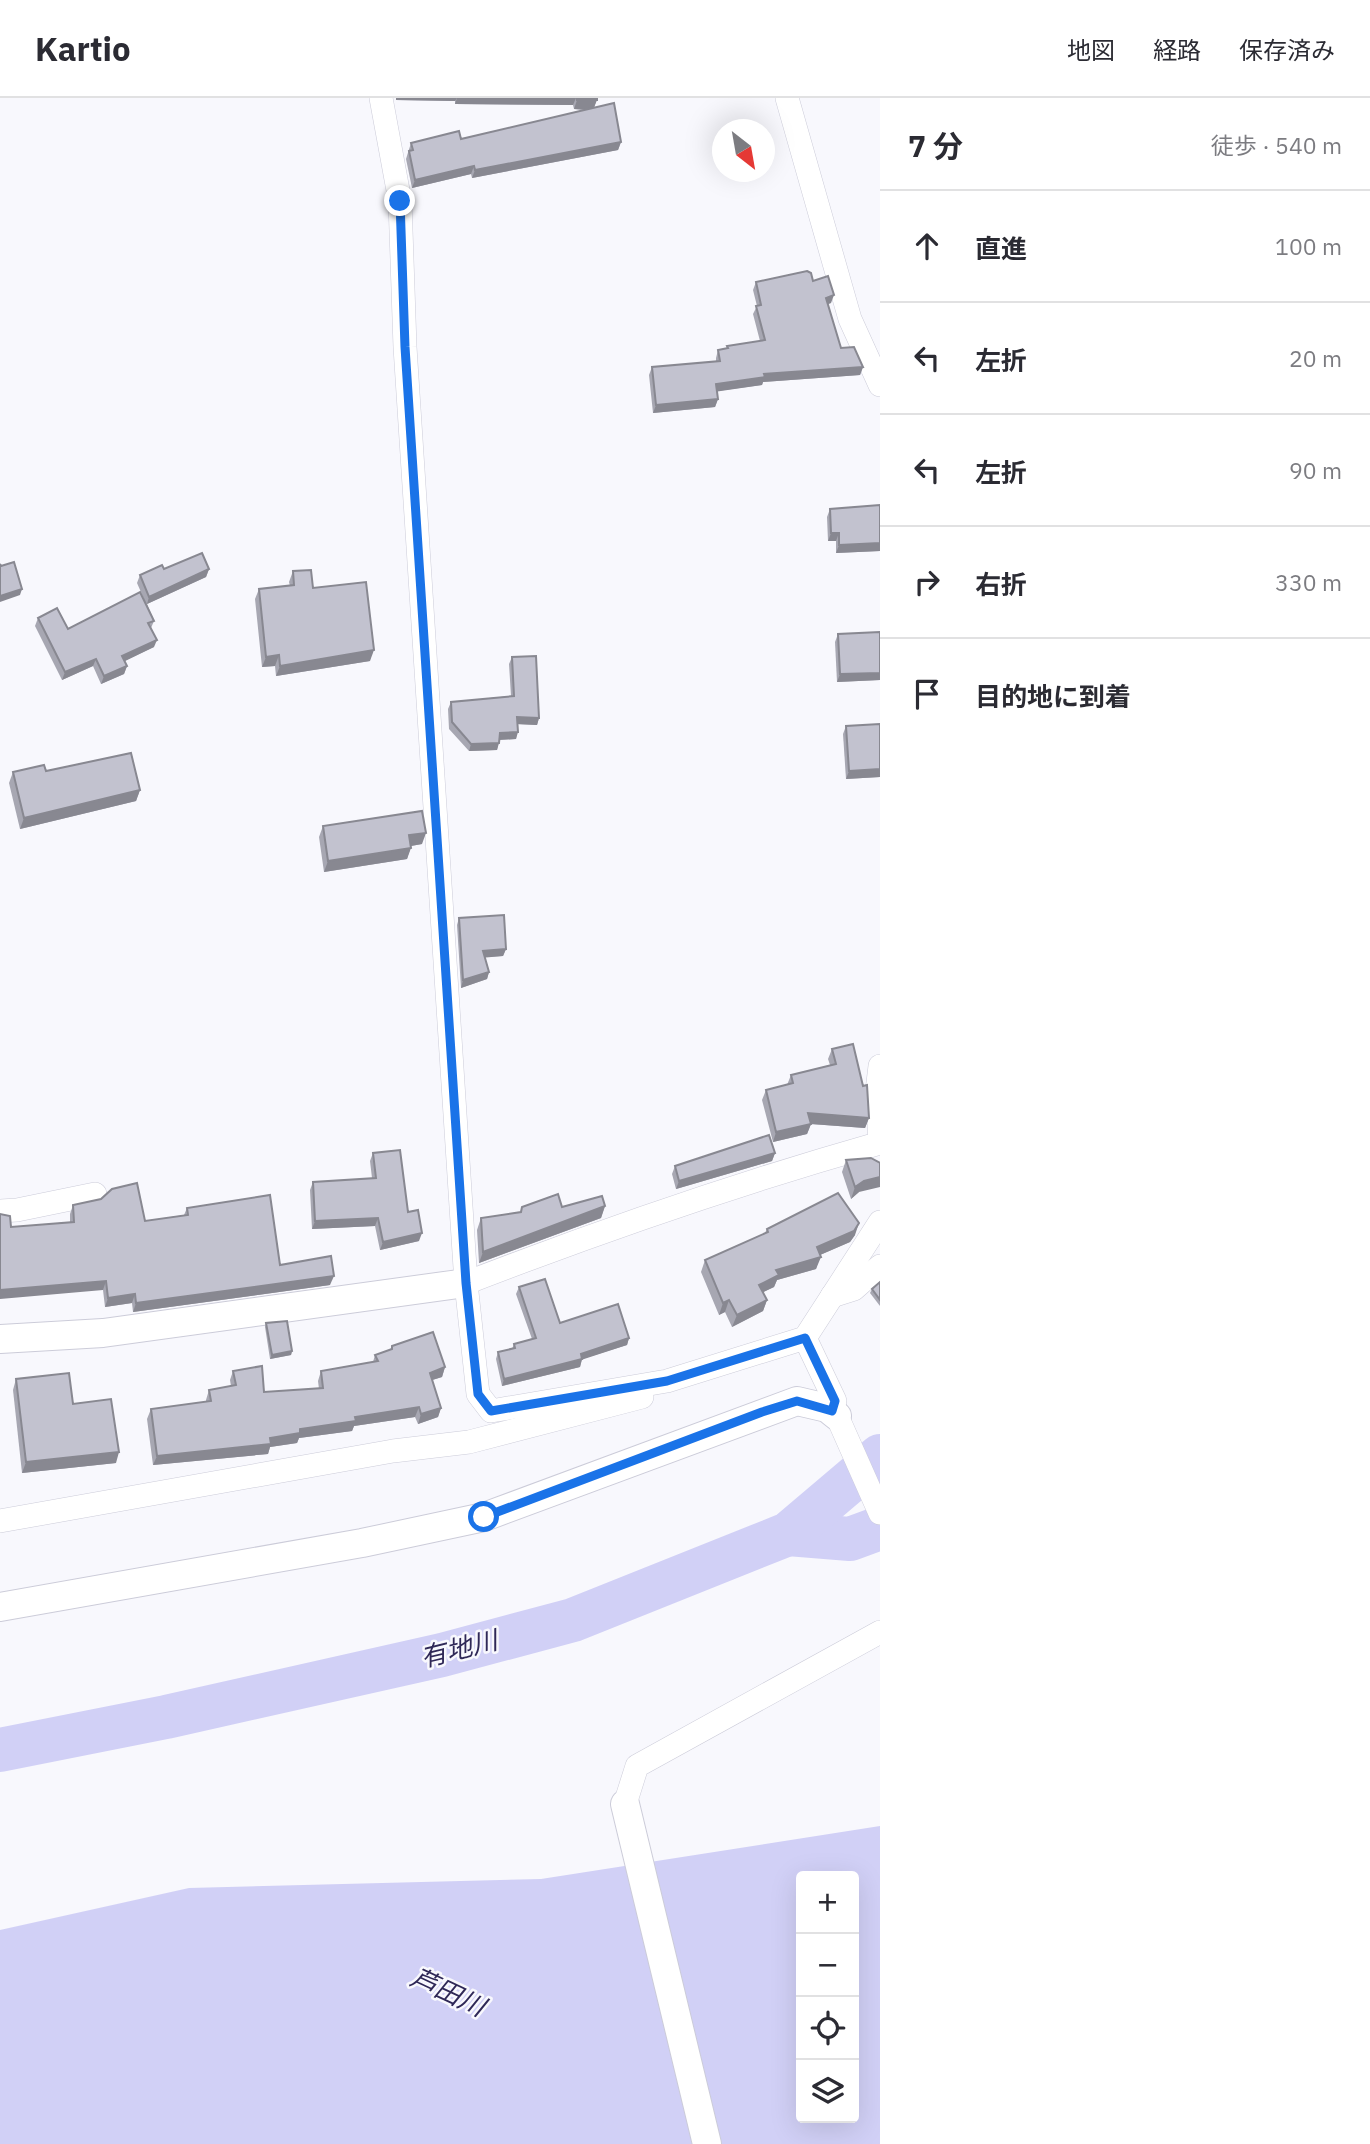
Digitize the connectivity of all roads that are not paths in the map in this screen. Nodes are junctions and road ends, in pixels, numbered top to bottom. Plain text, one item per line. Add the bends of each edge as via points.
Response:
1 (380, 98) edge
2 (787, 98) edge
3 (880, 385) edge
4 (880, 1066) edge
5 (880, 1143) edge
6 (95, 1194) dead end
7 (0, 1210) edge
8 (880, 1222) edge
9 (880, 1266) edge
10 (466, 1283) junction
11 (832, 1296) junction
12 (805, 1338) junction
13 (0, 1339) edge
14 (667, 1381) junction
15 (834, 1413) junction
16 (880, 1513) edge
17 (0, 1521) edge
18 (0, 1607) edge
19 (880, 1632) edge
20 (625, 1804) joint
21 (707, 2144) edge

1 - 10 street via 400,201 405,347
2 - 3 street via 850,319
4 - 5 street
5 - 10 street via 600,1231
6 - 7 street
8 - 11 street
9 - 11 street via 853,1289
10 - 13 street via 103,1333
10 - 14 street via 478,1394 491,1411
11 - 12 street
12 - 14 street
12 - 15 street via 835,1401
14 - 17 street via 637,1400 469,1442 393,1451
15 - 16 street
15 - 18 street via 797,1401 484,1517
19 - 20 street via 637,1766
20 - 21 street

